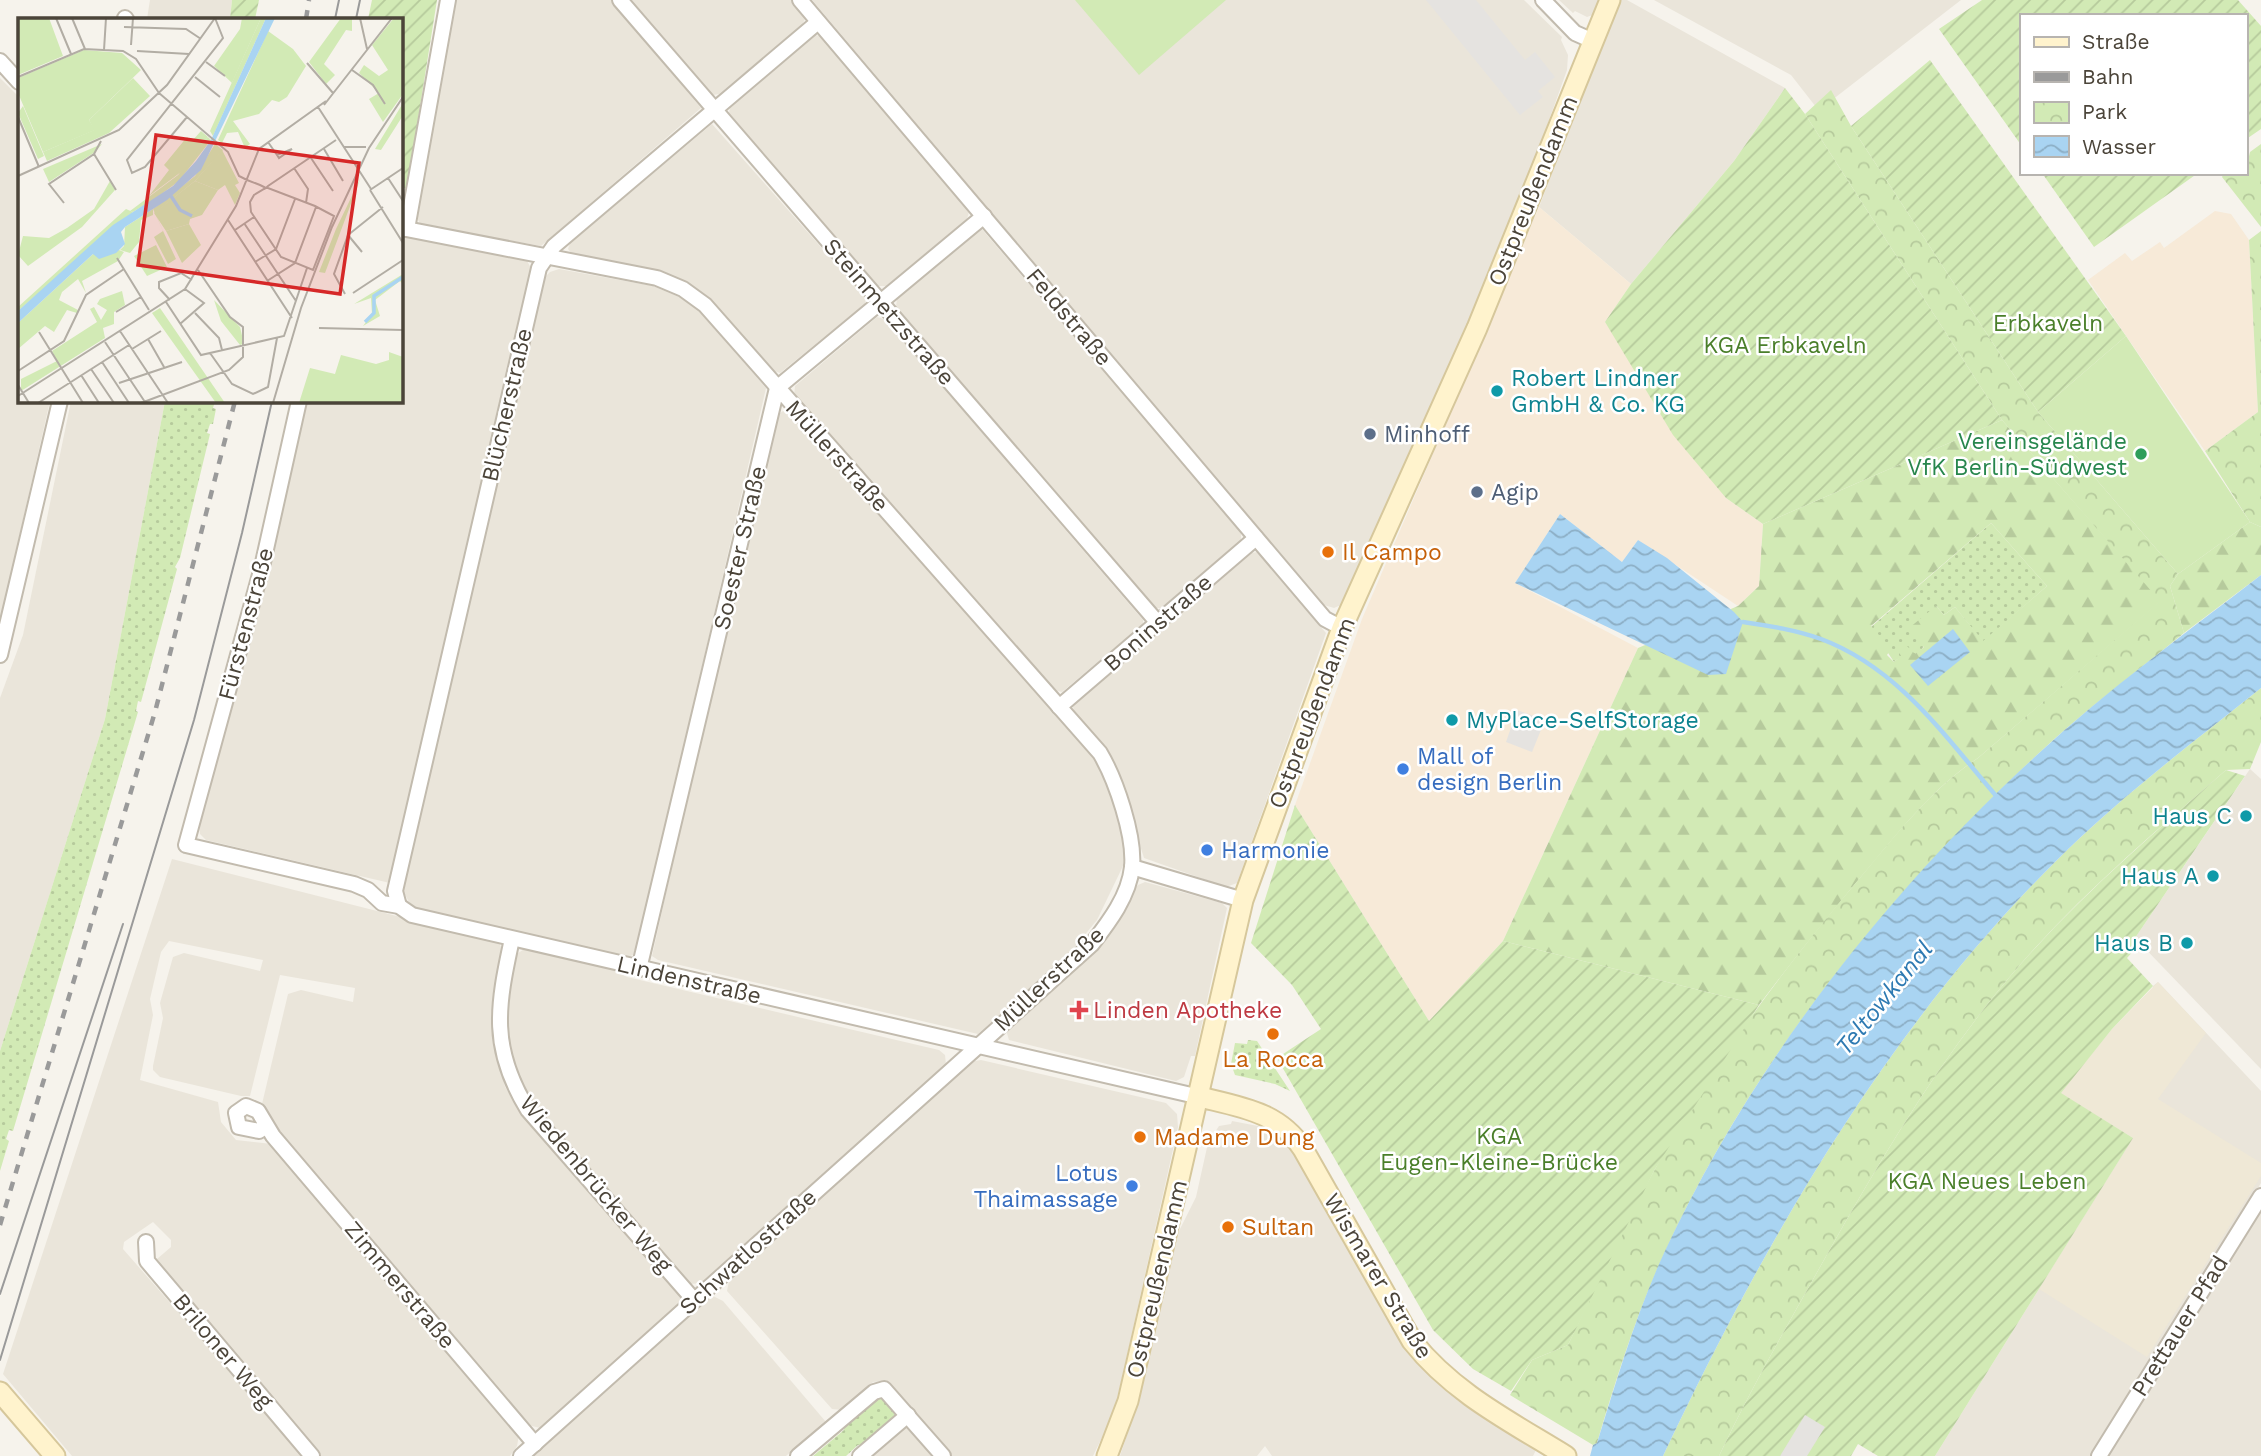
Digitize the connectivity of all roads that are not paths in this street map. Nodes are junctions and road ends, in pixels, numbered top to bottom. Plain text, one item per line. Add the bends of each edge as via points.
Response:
1 (448, 0) edge
2 (620, 0) edge
3 (800, 0) edge
4 (1543, 0) edge
5 (1610, 0) edge
6 (818, 22) junction
7 (1592, 41) junction
8 (0, 61) edge
9 (18, 81) edge
10 (714, 109) junction
11 (984, 216) junction
12 (404, 228) edge
13 (544, 256) junction
14 (880, 302) junction
15 (777, 388) junction
16 (60, 402) edge
17 (299, 402) edge
18 (1256, 538) junction
19 (1158, 623) junction
20 (1342, 628) junction
21 (1, 650) edge
22 (1059, 707) junction
23 (186, 845) joint
24 (1132, 867) junction
25 (1243, 900) junction
26 (399, 906) junction
27 (512, 939) junction
28 (639, 969) junction
29 (976, 1048) junction
30 (1200, 1097) junction
31 (266, 1126) dead end
32 (2261, 1196) edge
33 (146, 1242) dead end
34 (694, 1300) junction
35 (0, 1392) edge
36 (908, 1415) junction
37 (535, 1444) junction
38 (55, 1456) edge
39 (312, 1456) edge
40 (521, 1456) edge
41 (798, 1456) edge
42 (860, 1456) edge
43 (943, 1456) edge
44 (1107, 1456) edge
45 (1566, 1456) edge
46 (2099, 1456) edge

1 - 12 street
2 - 10 street, Steinmetzstraße
3 - 6 street, Feldstraße
4 - 7 street via 1576,33
5 - 7 main road, Ostpreußendamm
6 - 10 street
6 - 11 street, Feldstraße
7 - 20 main road, Ostpreußendamm via 1463,361
8 - 9 street
10 - 13 street
10 - 14 street, Steinmetzstraße
11 - 14 street
11 - 18 street, Feldstraße
12 - 13 street, Müllerstraße
13 - 15 street, Müllerstraße via 671,283 705,305
13 - 26 street, Blücherstraße via 395,891
14 - 15 street
14 - 19 street, Steinmetzstraße
15 - 22 street, Müllerstraße
15 - 28 street, Soester Straße
16 - 21 street
17 - 23 street, Fürstenstraße via 262,567
18 - 19 street, Boninstraße
18 - 20 street, Feldstraße via 1325,620
19 - 22 street, Boninstraße
20 - 25 main road, Ostpreußendamm
22 - 24 street, Müllerstraße via 1108,766 1125,822
23 - 26 street, Lindenstraße via 354,884 382,904
24 - 25 street
24 - 29 street, Müllerstraße via 1115,912 1092,944
25 - 30 main road, Ostpreußendamm
26 - 27 street, Lindenstraße via 412,915
27 - 28 street, Lindenstraße
27 - 34 street, Wiedenbrücker Weg via 498,1016 502,1054 517,1091 528,1110
28 - 29 street, Lindenstraße
29 - 30 street, Lindenstraße
29 - 34 street, Schwatlostraße
30 - 44 main road, Ostpreußendamm via 1128,1401
30 - 45 main road, Wismarer Straße via 1261,1112 1286,1127 1303,1149 1405,1330 1430,1364 1471,1398
31 - 37 street, Zimmerstraße
32 - 46 street, Prettauer Pfad
33 - 39 street, Briloner Weg via 147,1261
34 - 37 street, Schwatlostraße
35 - 38 main road
36 - 41 street via 884,1388
36 - 42 street
36 - 43 street
37 - 40 street, Schwatlostraße

